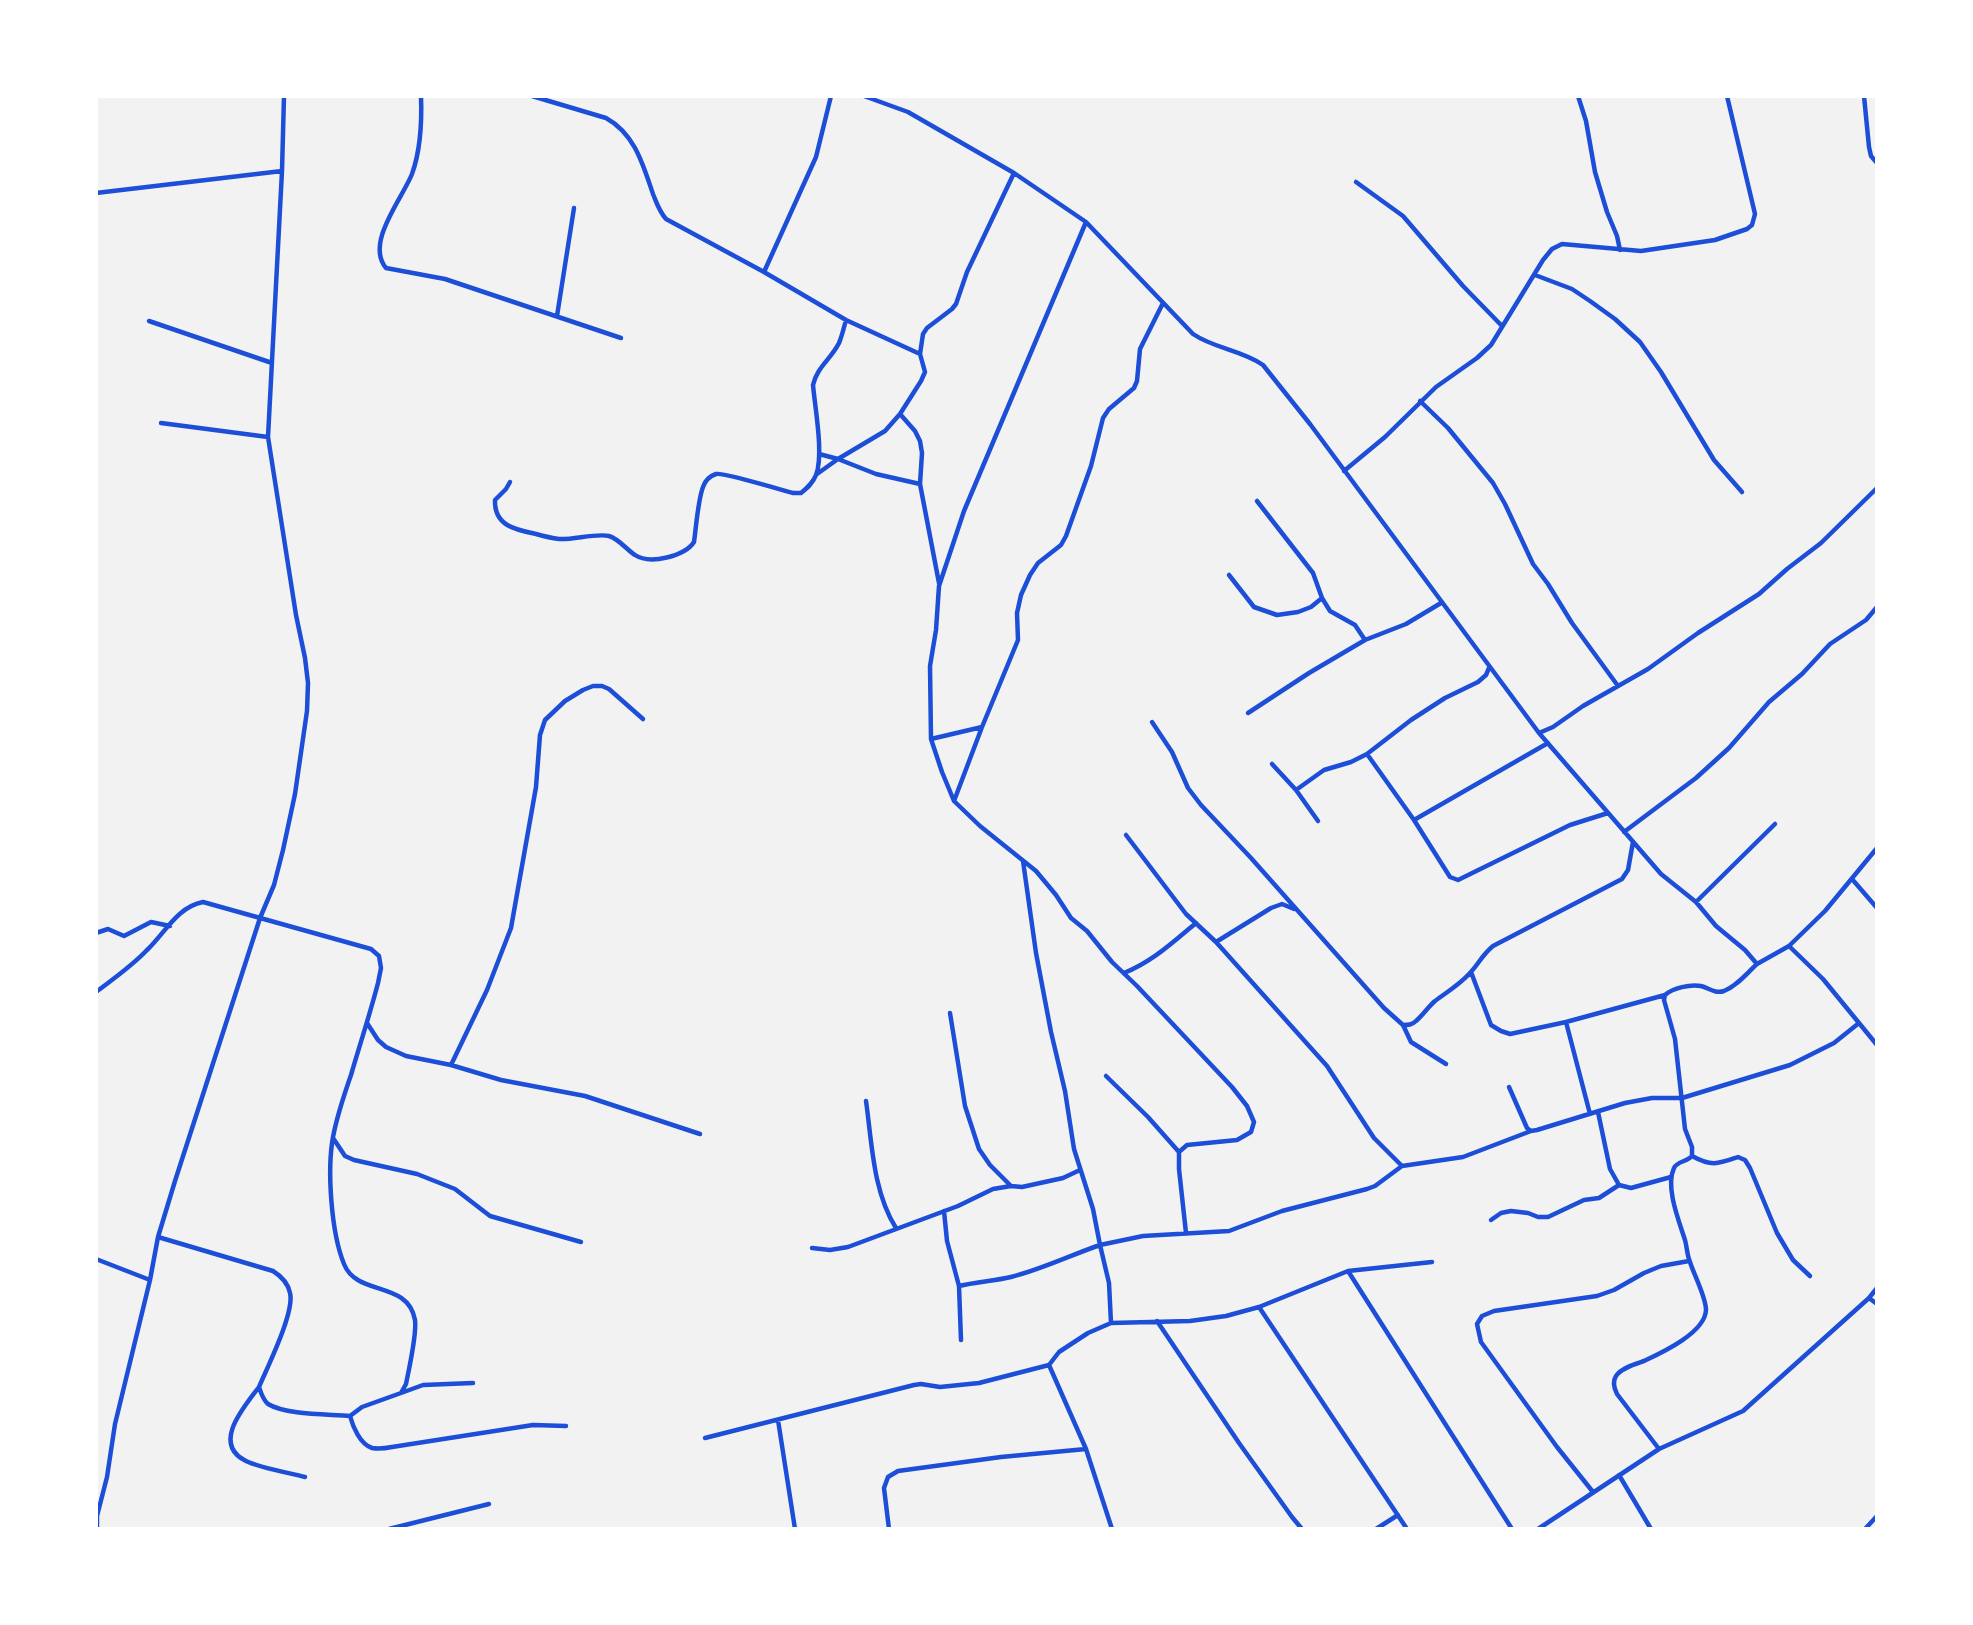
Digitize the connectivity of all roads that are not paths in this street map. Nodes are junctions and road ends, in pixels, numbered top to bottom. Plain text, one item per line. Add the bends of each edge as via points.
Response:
1 (284, 96) edge
2 (421, 96) edge
3 (532, 96) edge
4 (831, 96) edge
5 (864, 96) edge
6 (1578, 96) edge
7 (1727, 96) edge
8 (1864, 96) edge
9 (1877, 163) edge
10 (282, 171) junction
11 (1014, 173) junction
12 (1356, 182) dead end
13 (96, 193) edge
14 (574, 208) dead end
15 (1086, 222) junction
16 (1620, 250) junction
17 (764, 272) junction
18 (1535, 275) junction
19 (1163, 303) junction
20 (557, 316) junction
21 (846, 320) junction
22 (149, 321) dead end
23 (1502, 326) junction
24 (621, 338) dead end
25 (920, 354) junction
26 (272, 363) junction
27 (1420, 401) junction
28 (900, 414) junction
29 (161, 423) dead end
30 (268, 437) junction
31 (819, 454) junction
32 (838, 459) junction
33 (1344, 471) junction
34 (817, 474) junction
35 (510, 482) dead end
36 (920, 484) junction
37 (1877, 488) edge
38 (1742, 492) dead end
39 (1257, 501) dead end
40 (1229, 575) dead end
41 (939, 586) junction
42 (1322, 598) junction
43 (1441, 603) junction
44 (1877, 607) edge
45 (1365, 640) junction
46 (1490, 668) junction
47 (1618, 686) junction
48 (1248, 713) dead end
49 (643, 719) dead end
50 (1152, 722) dead end
51 (982, 727) junction
52 (1539, 733) junction
53 (931, 739) junction
54 (1548, 743) junction
55 (1367, 754) junction
56 (1272, 764) dead end
57 (1296, 790) junction
58 (954, 801) junction
59 (1608, 813) junction
60 (1414, 820) junction
61 (1318, 821) dead end
62 (1775, 824) dead end
63 (1624, 832) junction
64 (1126, 835) dead end
65 (1633, 842) junction
66 (1877, 848) edge
67 (1023, 861) junction
68 (1852, 879) junction
69 (1696, 902) junction
70 (1877, 908) edge
71 (1297, 909) junction
72 (260, 918) junction
73 (1196, 923) junction
74 (170, 926) junction
75 (96, 933) edge
76 (1216, 942) junction
77 (1789, 946) junction
78 (1757, 964) junction
79 (1471, 972) junction
80 (1124, 973) junction
81 (96, 992) edge
82 (1665, 995) junction
83 (950, 1013) dead end
84 (1566, 1022) junction
85 (367, 1023) junction
86 (1859, 1023) junction
87 (1403, 1025) junction
88 (1877, 1045) edge
89 (1446, 1064) dead end
90 (451, 1065) junction
91 (1106, 1076) dead end
92 (1509, 1087) dead end
93 (1682, 1098) junction
94 (866, 1101) dead end
95 (1598, 1112) junction
96 (1590, 1114) junction
97 (1531, 1131) junction
98 (700, 1134) dead end
99 (333, 1138) junction
100 (1179, 1152) junction
101 (1692, 1156) junction
102 (1402, 1166) junction
103 (1080, 1170) junction
104 (1671, 1177) junction
105 (1618, 1185) junction
106 (1011, 1186) junction
107 (944, 1211) junction
108 (1491, 1220) dead end
109 (896, 1228) junction
110 (1186, 1233) junction
111 (158, 1237) junction
112 (581, 1242) dead end
113 (1100, 1245) junction
114 (812, 1248) dead end
115 (96, 1260) edge
116 (1689, 1261) junction
117 (1432, 1262) dead end
118 (1348, 1271) junction
119 (1810, 1276) dead end
120 (150, 1280) junction
121 (959, 1286) junction
122 (1877, 1288) edge
123 (1869, 1298) junction
124 (1877, 1304) edge
125 (1259, 1307) junction
126 (1157, 1321) junction
127 (1111, 1323) junction
128 (961, 1340) dead end
129 (1049, 1365) junction
130 (473, 1383) dead end
131 (259, 1388) junction
132 (401, 1393) junction
133 (350, 1416) junction
134 (777, 1420) junction
135 (566, 1426) dead end
136 (705, 1438) dead end
137 (1086, 1449) junction
138 (1659, 1449) junction
139 (1619, 1475) junction
140 (305, 1478) dead end
141 (1593, 1492) junction
142 (489, 1504) dead end
143 (1398, 1515) junction
144 (1877, 1516) edge
145 (97, 1529) edge
146 (389, 1529) edge
147 (795, 1529) edge
148 (889, 1529) edge
149 (1112, 1529) edge
150 (1302, 1529) edge
151 (1376, 1529) edge
152 (1407, 1529) edge
153 (1512, 1529) edge
154 (1538, 1529) edge
155 (1651, 1529) edge
156 (1865, 1529) edge

1 - 10 street
2 - 20 street via 422,126 417,153 379,248 382,263 386,268 445,279
3 - 17 street via 614,122 629,136 658,210 666,219
4 - 17 street via 816,157
5 - 11 street via 908,112
6 - 16 street via 1595,172
7 - 16 street via 1755,214 1752,225 1715,240 1641,252
8 - 9 street via 1869,147
10 - 13 street
10 - 26 street
11 - 15 street
11 - 25 street via 956,304 927,328
12 - 23 street via 1403,216
14 - 20 street
15 - 19 street
15 - 41 street via 964,510
16 - 18 street via 1562,244 1552,249
17 - 21 street
18 - 23 street
18 - 38 street via 1572,289 1640,342 1714,460
19 - 33 street via 1205,342 1263,365
19 - 51 street via 1140,349 1134,388 1103,418 1066,536 1061,545 1038,563 1021,595 1018,640
20 - 24 street
21 - 25 street
21 - 31 street via 840,342 820,367 813,385
22 - 26 street
23 - 27 street via 1491,345 1477,358
25 - 28 street via 925,372
26 - 30 street
27 - 33 street
27 - 47 street via 1493,483 1533,564
28 - 32 street via 885,432
28 - 36 street via 920,441
29 - 30 street
30 - 72 street via 308,683 308,711 289,823 274,885
31 - 32 street
31 - 34 street
32 - 34 street
32 - 36 street via 870,473
33 - 43 street
34 - 35 street via 801,493 717,474 703,487 690,548 650,560 638,557 609,536 559,539 514,530 495,510 495,500
36 - 41 street
37 - 47 street via 1821,543 1760,594
39 - 42 street via 1313,573
40 - 42 street via 1254,607 1277,615 1304,610
41 - 53 street via 930,666
42 - 45 street via 1330,611 1355,625
43 - 45 street via 1406,624
43 - 46 street
44 - 63 street via 1866,620 1830,644 1729,748
45 - 48 street
46 - 52 street
46 - 55 street via 1478,682 1411,720
47 - 52 street
49 - 90 street via 609,689 593,686 565,701 545,720 511,927 487,990
50 - 71 street via 1201,805
51 - 53 street
51 - 58 street
52 - 54 street
53 - 58 street
54 - 59 street
54 - 60 street
55 - 57 street via 1324,770
55 - 60 street
56 - 57 street
57 - 61 street
58 - 67 street
59 - 60 street via 1570,825 1458,880 1450,877
59 - 63 street
62 - 69 street
63 - 65 street
64 - 73 street
65 - 69 street via 1661,874
65 - 79 street via 1628,870 1622,879 1493,946
66 - 68 street
67 - 80 street via 1046,882 1071,918
67 - 103 street via 1036,953
68 - 70 street
68 - 77 street
69 - 78 street
71 - 76 street via 1282,904 1271,908
71 - 87 street
72 - 74 street via 203,902 191,904
72 - 85 street via 371,949 379,956 381,968
72 - 111 street
73 - 76 street
73 - 80 street via 1144,964
74 - 75 street via 151,922 124,936 108,929
74 - 81 street via 147,951
76 - 102 street via 1327,1066 1374,1138
77 - 78 street
77 - 86 street
78 - 82 street via 1722,992 1694,985
79 - 84 street via 1491,1024 1501,1031 1510,1034
79 - 87 street via 1416,1021
80 - 100 street via 1232,1087 1254,1122 1251,1132 1237,1140 1187,1146
82 - 84 street
82 - 93 street
83 - 106 street via 965,1106 979,1149
84 - 96 street
85 - 90 street via 386,1047 406,1056
85 - 99 street
86 - 88 street
86 - 93 street via 1834,1043 1790,1065
87 - 89 street via 1411,1042
90 - 98 street via 501,1080 585,1096
91 - 100 street
92 - 97 street
93 - 95 street via 1652,1098
93 - 101 street
94 - 109 street via 879,1184
95 - 96 street
95 - 105 street via 1610,1169
96 - 97 street
97 - 102 street via 1463,1156
99 - 112 street via 345,1156 354,1160 434,1180 455,1189 490,1216
99 - 132 street via 333,1211 345,1266 355,1278 400,1295 415,1321 406,1384
100 - 110 street
101 - 104 street via 1677,1164
101 - 119 street via 1717,1164 1738,1157 1745,1160 1777,1233 1793,1260
102 - 110 street via 1367,1189 1282,1210 1229,1231
103 - 106 street via 1063,1178
103 - 113 street
104 - 105 street via 1631,1188
104 - 116 street
105 - 108 street via 1599,1198 1584,1200 1548,1217 1511,1212
106 - 107 street
107 - 109 street
107 - 121 street
109 - 114 street via 848,1247
110 - 113 street
111 - 120 street
111 - 131 street via 281,1276 290,1292 290,1304
113 - 121 street via 1011,1277
113 - 127 street via 1109,1283
115 - 120 street
116 - 138 street via 1706,1310 1702,1322 1688,1337 1621,1371 1614,1380 1617,1394
116 - 141 street via 1661,1266 1597,1296 1494,1311 1482,1316 1477,1324 1481,1342
117 - 118 street
118 - 125 street
118 - 153 street
120 - 145 street via 115,1424
121 - 128 street
122 - 123 street
123 - 124 street
123 - 138 street via 1743,1411
125 - 126 street via 1190,1321
125 - 143 street
126 - 127 street
126 - 150 street
127 - 129 street via 1059,1352
129 - 134 street via 979,1383 940,1387 921,1384
129 - 137 street
130 - 132 street via 423,1385
131 - 133 street via 271,1405 309,1414
131 - 140 street via 233,1425 234,1452 246,1461
132 - 133 street via 362,1407
133 - 135 street via 361,1440 372,1448 533,1425
134 - 136 street
134 - 147 street
137 - 148 street via 898,1472 888,1477 884,1488
137 - 149 street
138 - 139 street
139 - 141 street
139 - 155 street
141 - 154 street
142 - 146 street
143 - 151 street
143 - 152 street
144 - 156 street

